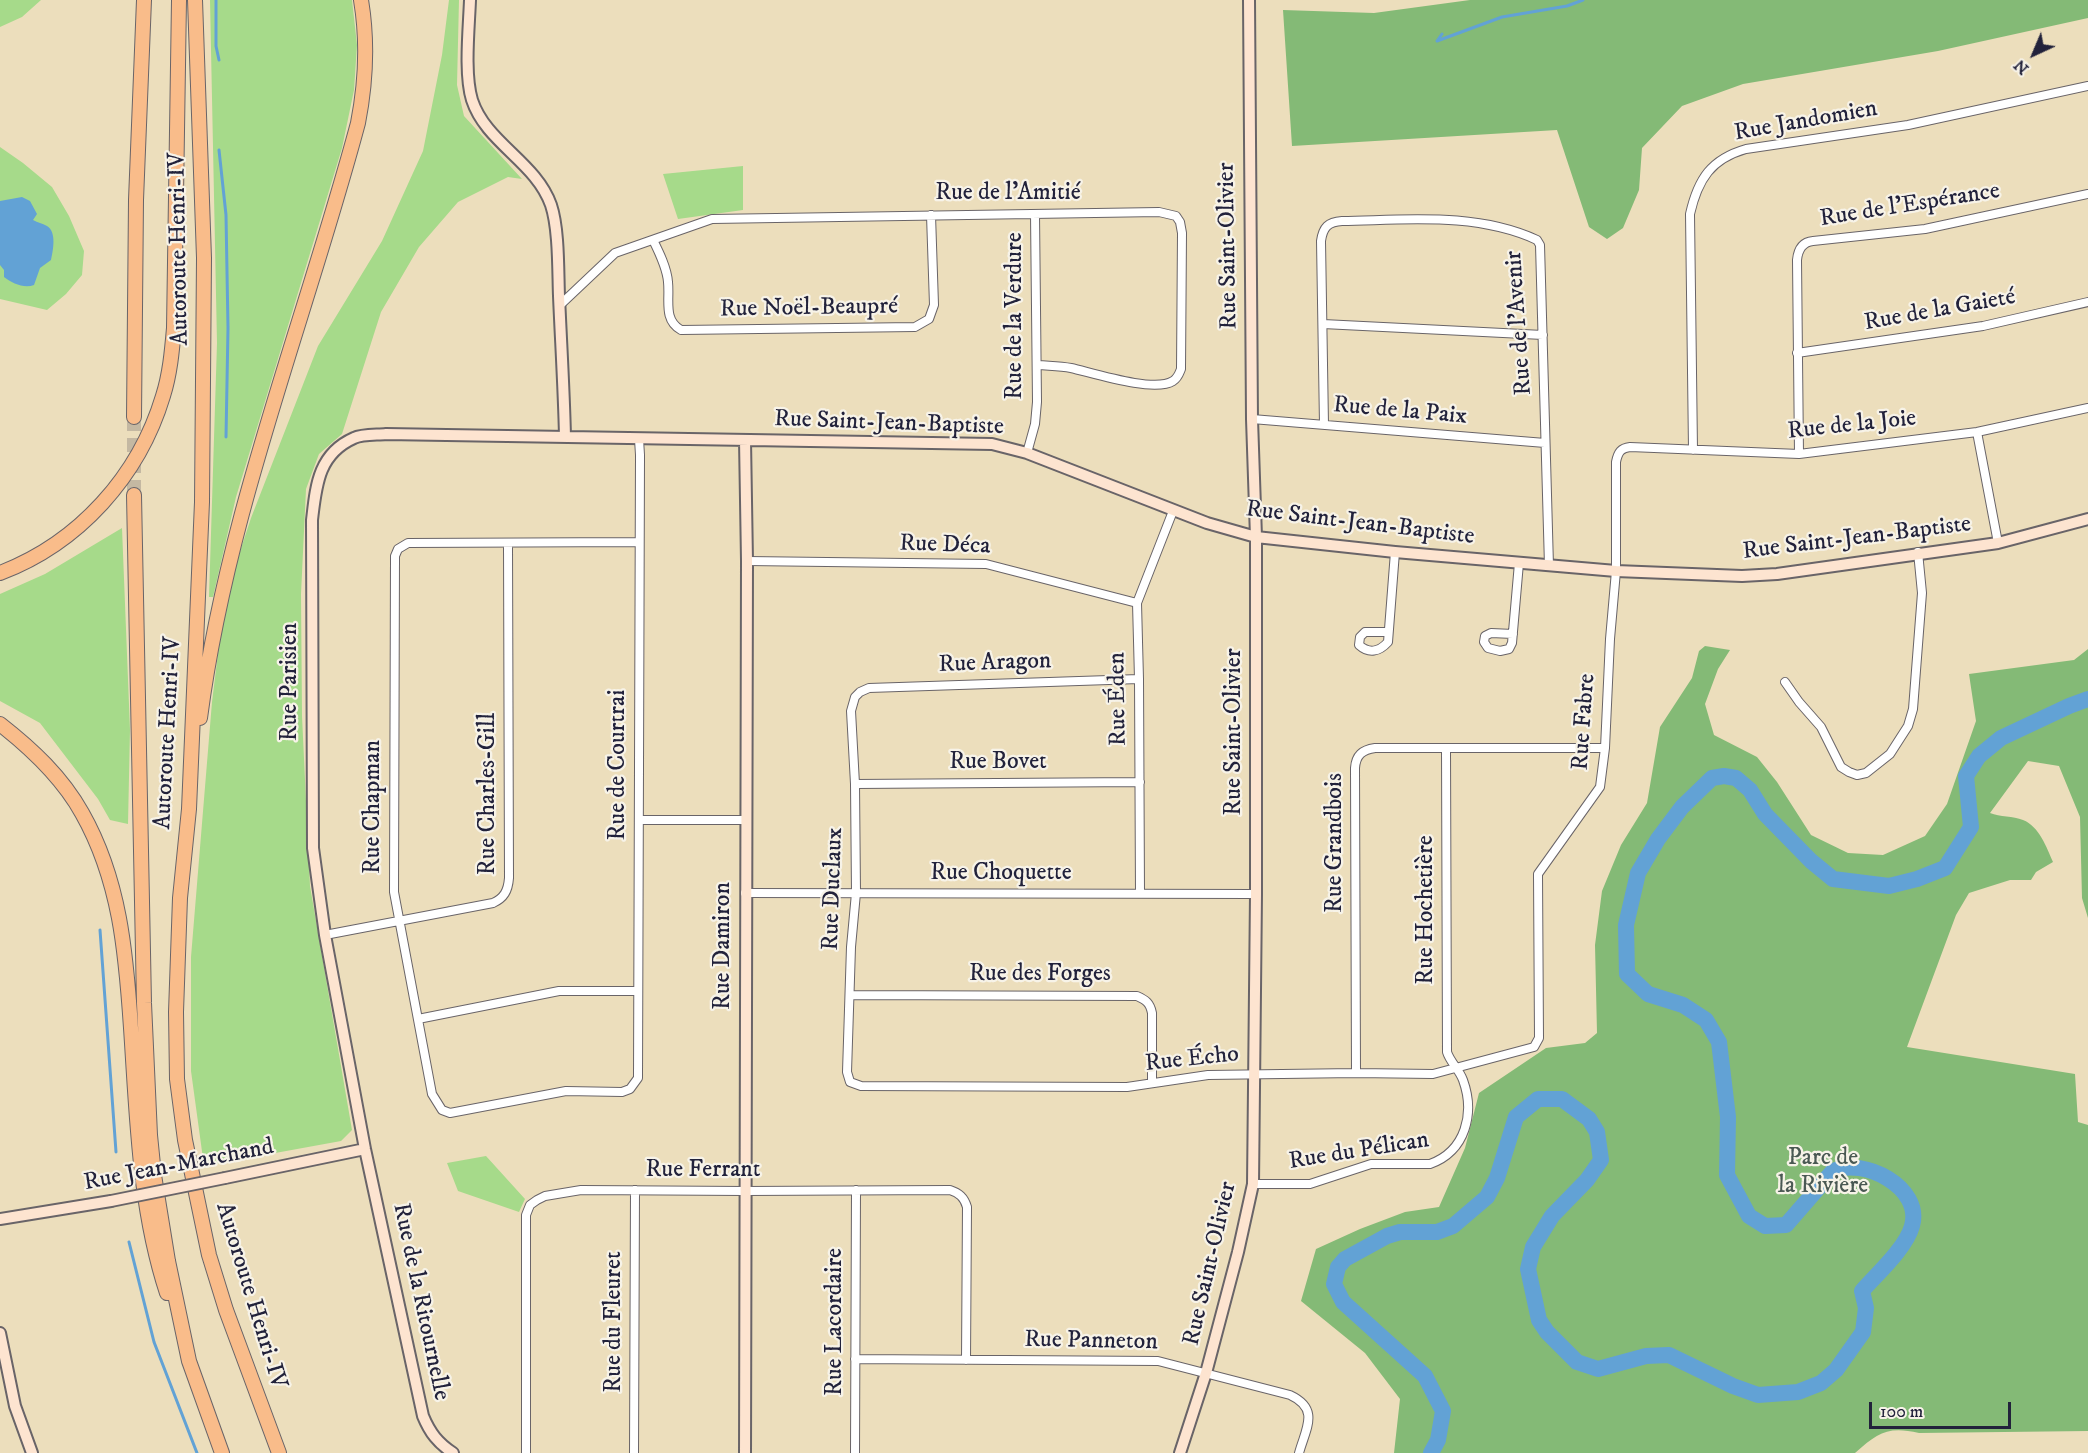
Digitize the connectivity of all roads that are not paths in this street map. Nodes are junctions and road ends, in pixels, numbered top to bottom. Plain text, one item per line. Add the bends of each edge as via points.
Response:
1 (144, 0) edge
2 (180, 0) edge
3 (195, 0) edge
4 (361, 0) edge
5 (470, 0) edge
6 (1249, 0) edge
7 (2088, 86) edge
8 (2088, 194) edge
9 (930, 214) junction
10 (1035, 214) junction
11 (652, 240) junction
12 (2088, 302) edge
13 (560, 305) junction
14 (1323, 324) junction
15 (1543, 335) junction
16 (1797, 353) junction
17 (1038, 365) junction
18 (2088, 408) edge
19 (134, 417) tunnel mouth
20 (1252, 419) junction
21 (1324, 425) junction
22 (1977, 432) junction
23 (565, 437) junction
24 (639, 439) junction
25 (745, 440) junction
26 (1545, 444) junction
27 (1693, 450) junction
28 (1619, 452) joint
29 (1027, 453) junction
30 (1799, 454) junction
31 (134, 495) tunnel mouth
32 (1173, 511) junction
33 (2088, 519) edge
34 (1256, 537) junction
35 (639, 542) junction
36 (508, 543) junction
37 (1998, 543) junction
38 (1395, 552) junction
39 (1918, 552) junction
40 (747, 561) junction
41 (1519, 563) junction
42 (1549, 566) junction
43 (1616, 571) junction
44 (0, 573) edge
45 (1137, 603) junction
46 (1388, 632) dead end
47 (1513, 634) dead end
48 (1139, 679) junction
49 (1785, 682) dead end
50 (855, 697) joint
51 (0, 724) edge
52 (1446, 748) junction
53 (1605, 748) junction
54 (1140, 782) junction
55 (855, 784) junction
56 (189, 809) junction
57 (639, 820) junction
58 (745, 820) junction
59 (745, 893) junction
60 (856, 893) junction
61 (1140, 894) junction
62 (1256, 894) junction
63 (400, 920) junction
64 (325, 935) junction
65 (638, 991) junction
66 (850, 995) junction
67 (418, 1019) junction
68 (1534, 1047) joint
69 (1458, 1068) junction
70 (1356, 1073) junction
71 (1254, 1074) junction
72 (850, 1082) joint
73 (1152, 1082) junction
74 (630, 1089) joint
75 (365, 1149) junction
76 (1254, 1184) junction
77 (634, 1190) junction
78 (856, 1190) junction
79 (745, 1191) junction
80 (0, 1219) edge
81 (0, 1333) edge
82 (855, 1359) junction
83 (189, 1360) junction
84 (966, 1360) junction
85 (1206, 1373) junction
86 (32, 1453) edge
87 (222, 1453) edge
88 (279, 1453) edge
89 (453, 1453) edge
90 (526, 1453) edge
91 (634, 1453) edge
92 (745, 1453) edge
93 (855, 1453) edge
94 (1180, 1453) edge
95 (1299, 1453) edge

1 - 19 highway, Autoroute Henri-IV via 136,200
2 - 44 highway via 174,328 163,396 139,454 108,498 72,532
3 - 56 highway, Autoroute Henri-IV via 203,201 204,375
4 - 56 highway via 366,42 358,123 230,558 205,679
5 - 13 street via 472,100 485,124 534,174 550,201
6 - 20 street, Rue Saint-Olivier
7 - 27 street, Rue Jandomien via 1908,125 1746,149 1716,163 1702,178 1690,214
8 - 16 street, Rue de l'Espérance via 1925,229 1808,242 1798,252 1797,260
9 - 10 street, Rue de l'Amitié
9 - 11 street, Rue de l'Amitié via 712,219
9 - 11 street, Rue Noël-Beaupré via 934,306 929,319 915,327 681,330 670,320 668,280
10 - 17 street, Rue de la Verdure
10 - 17 street, Rue de l'Amitié via 1168,213 1176,216 1182,233 1181,369 1172,382 1131,383 1067,367
11 - 13 street, Rue de l'Amitié via 615,253
12 - 16 street, Rue de la Gaieté via 1983,326
13 - 23 street
14 - 15 street
14 - 15 street, Rue de l'Avenir via 1321,241 1323,231 1333,221 1459,220 1484,223 1537,240
14 - 21 street, Rue de l'Avenir
15 - 26 street, Rue de l'Avenir
16 - 30 street, Rue de l'Espérance
17 - 29 street, Rue de la Verdure via 1035,424
18 - 22 street, Rue de la Joie
20 - 21 street, Rue de la Paix
20 - 34 street, Rue Saint-Olivier
21 - 26 street, Rue de la Paix
22 - 30 street, Rue de la Joie
22 - 37 street
23 - 24 street, Rue Saint-Jean-Baptiste
23 - 64 street, Rue Parisien via 355,437 335,451 324,465 317,482 312,520 311,784 313,848
24 - 25 street, Rue Saint-Jean-Baptiste
24 - 35 street, Rue de Courtrai
25 - 29 street, Rue Saint-Jean-Baptiste via 992,444
25 - 40 street, Rue Damiron
26 - 42 street, Rue de l'Avenir
27 - 28 street, Rue de la Joie via 1630,447
27 - 30 street, Rue de la Joie
28 - 43 street, Rue Fabre
29 - 32 street, Rue Saint-Jean-Baptiste
31 - 83 highway, Autoroute Henri-IV via 150,1135 168,1261
32 - 34 street, Rue Saint-Jean-Baptiste
32 - 45 street, Rue Éden
33 - 37 street, Rue Saint-Jean-Baptiste
34 - 38 street, Rue Saint-Jean-Baptiste
34 - 62 street, Rue Saint-Olivier
35 - 36 street, Rue Chapman
35 - 57 street, Rue de Courtrai
36 - 63 street, Rue Charles-Gill via 508,887 500,900 493,903
36 - 63 street, Rue Chapman via 408,543 395,556 393,878
37 - 39 street, Rue Saint-Jean-Baptiste
38 - 41 street, Rue Saint-Jean-Baptiste
38 - 46 street
39 - 43 street, Rue Saint-Jean-Baptiste via 1777,574
39 - 49 street via 1922,593 1913,709 1908,726 1890,754 1866,773 1857,775 1841,767 1821,727
40 - 45 street, Rue Déca via 986,564
40 - 58 street, Rue Damiron
41 - 42 street, Rue Saint-Jean-Baptiste
41 - 47 street
42 - 43 street, Rue Saint-Jean-Baptiste
43 - 53 street, Rue Fabre
45 - 48 street, Rue Éden
48 - 50 street, Rue Aragon via 869,688
48 - 54 street, Rue Éden
50 - 55 street, Rue Duclaux via 851,711
51 - 83 highway via 44,763 67,790 82,812 111,878 125,947 149,1220 157,1262
52 - 53 street, Rue Grandbois
52 - 69 street, Rue Hochetière via 1447,1052
52 - 70 street, Rue Grandbois via 1366,749 1356,759
53 - 68 street, Rue Fabre via 1600,787 1538,874 1539,1038
54 - 55 street, Rue Bovet
54 - 61 street, Rue Éden
55 - 60 street, Rue Duclaux
56 - 88 highway, Autoroute Henri-IV via 180,898 176,1012 177,1079 185,1140 209,1255
57 - 58 street
57 - 65 street, Rue de Courtrai
58 - 59 street, Rue Damiron
59 - 60 street, Rue Choquette
59 - 79 street, Rue Damiron
60 - 61 street, Rue Choquette
60 - 66 street, Rue Duclaux
61 - 62 street, Rue Choquette
62 - 71 street, Rue Saint-Olivier
63 - 64 street, Rue Charles-Gill
63 - 67 street, Rue Chapman
64 - 75 street, Rue Parisien
65 - 67 street via 559,991
65 - 74 street, Rue de Courtrai via 638,1078
66 - 72 street, Rue Duclaux
66 - 73 street, Rue des Forges via 1137,996 1145,999 1152,1013
67 - 74 street, Rue Chapman via 432,1094 442,1110 450,1113 553,1092
68 - 69 street, Rue Écho
69 - 70 street, Rue Écho via 1433,1074
69 - 76 street, Rue du Pélican via 1469,1113 1463,1137 1455,1149 1438,1161 1419,1166 1371,1164 1310,1184
70 - 71 street, Rue Écho
71 - 73 street, Rue Écho
71 - 76 street, Rue Saint-Olivier
72 - 73 street, Rue Écho via 861,1086 1127,1087
75 - 80 street, Rue Jean-Marchand, bridge via 111,1201
75 - 89 street, Rue de la Ritournelle via 423,1416 430,1432
76 - 85 street, Rue Saint-Olivier
77 - 79 street, Rue Ferrant
77 - 90 street, Rue Ferrant via 581,1190 537,1200 528,1209
77 - 91 street, Rue du Fleuret
78 - 79 street, Rue Ferrant
78 - 82 street, Rue Lacordaire
78 - 84 street, Rue Ferrant via 950,1190 964,1199
79 - 92 street, Rue Damiron
81 - 86 street via 15,1406
82 - 84 street, Rue Panneton
82 - 93 street, Rue Lacordaire
83 - 87 highway, Autoroute Henri-IV
84 - 85 street, Rue Panneton via 1158,1361
85 - 94 street, Rue Saint-Olivier
85 - 95 street, Rue Panneton via 1300,1400 1309,1412 1309,1420

